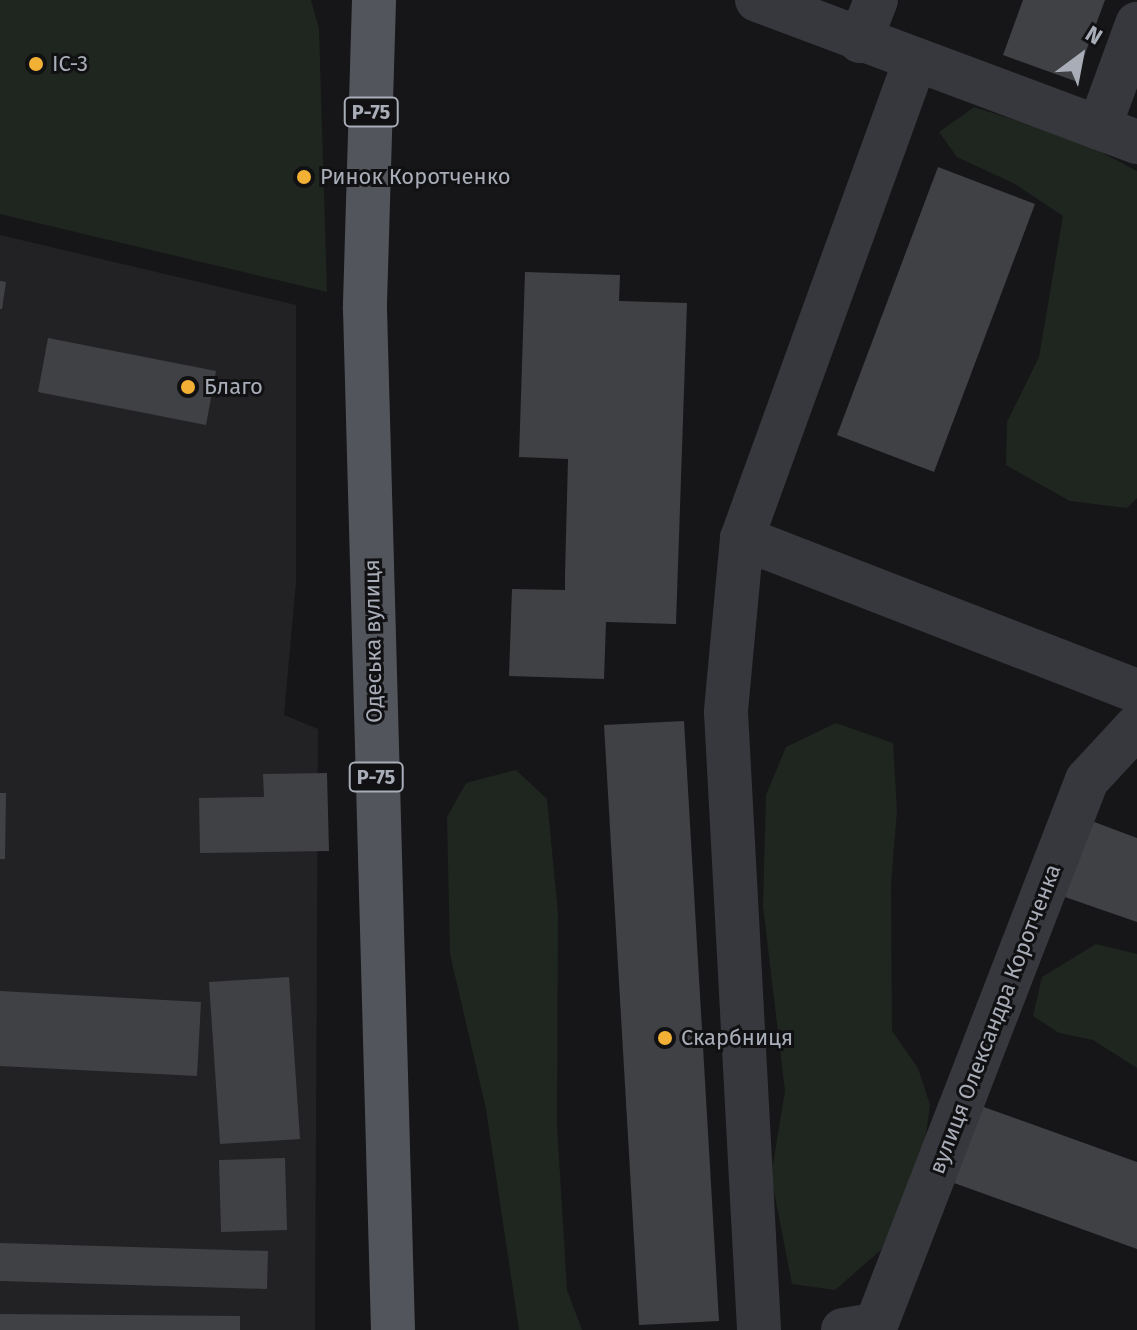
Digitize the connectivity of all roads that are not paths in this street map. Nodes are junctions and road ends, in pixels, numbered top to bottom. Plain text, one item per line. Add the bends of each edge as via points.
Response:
1 (374, 0) edge
2 (757, 0) edge
3 (876, 0) edge
4 (1137, 24) edge
5 (860, 41) junction
6 (915, 61) junction
7 (1118, 135) edge
8 (742, 538) junction
9 (1137, 691) edge
10 (1137, 726) edge
11 (860, 1328) edge
12 (393, 1330) edge
13 (759, 1330) edge

1 - 12 main road, Одеська вулиця / Р-75 via 365,309
2 - 5 lane
3 - 5 lane
4 - 7 lane
5 - 6 lane
6 - 7 lane
6 - 8 lane
8 - 9 lane
8 - 13 lane via 726,712
10 - 11 lane, вулиця Олександра Коротченка via 1087,780

